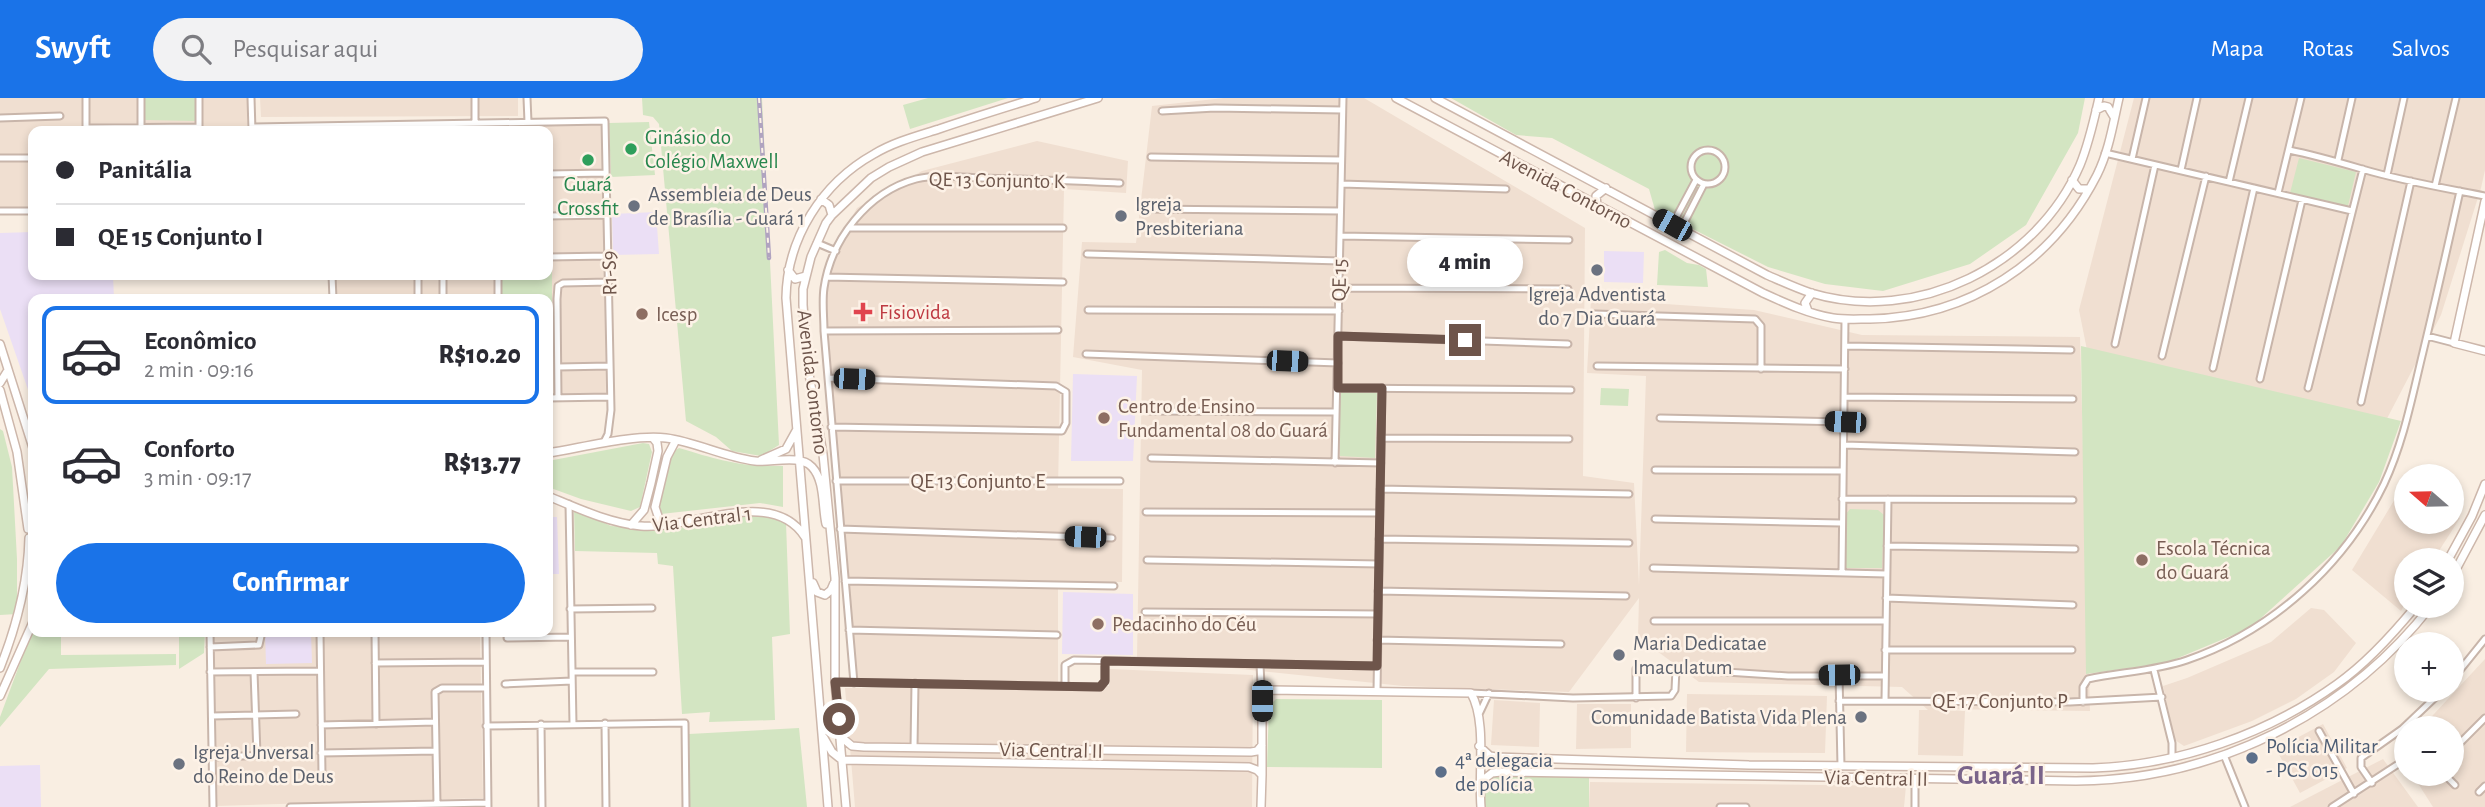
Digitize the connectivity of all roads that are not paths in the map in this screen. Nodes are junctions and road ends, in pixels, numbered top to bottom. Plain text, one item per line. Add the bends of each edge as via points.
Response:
1 (86, 98) edge
2 (141, 98) edge
3 (199, 98) edge
4 (251, 98) edge
5 (475, 98) edge
6 (527, 98) edge
7 (1036, 98) edge
8 (1098, 98) edge
9 (1343, 98) edge
10 (1396, 98) edge
11 (1436, 98) edge
12 (2099, 98) edge
13 (2119, 98) edge
14 (2146, 98) edge
15 (2197, 98) edge
16 (2249, 98) edge
17 (2301, 98) edge
18 (2353, 98) edge
19 (2404, 98) edge
20 (2456, 98) edge
21 (1342, 110) junction
22 (2096, 110) junction
23 (1162, 111) dead end
24 (60, 116) dead end
25 (2114, 117) junction
26 (0, 118) edge
27 (527, 122) junction
28 (475, 123) junction
29 (86, 126) edge
30 (141, 126) edge
31 (199, 126) edge
32 (252, 126) edge
33 (419, 126) edge
34 (920, 135) junction
35 (2289, 149) junction
36 (922, 152) junction
37 (2105, 153) junction
38 (1151, 157) dead end
39 (0, 158) edge
40 (28, 158) edge
41 (2132, 159) junction
42 (1341, 160) junction
43 (2339, 160) junction
44 (2155, 165) junction
45 (2363, 169) junction
46 (2180, 170) junction
47 (606, 173) junction
48 (553, 174) edge
49 (2386, 175) junction
50 (2206, 176) junction
51 (1696, 180) junction
52 (2072, 180) junction
53 (2411, 181) junction
54 (2230, 182) junction
55 (1120, 183) dead end
56 (1341, 184) junction
57 (1704, 184) junction
58 (2435, 186) junction
59 (1606, 188) junction
60 (2254, 188) junction
61 (1506, 189) dead end
62 (2088, 189) junction
63 (2460, 191) junction
64 (2278, 193) junction
65 (2485, 198) edge
66 (821, 199) junction
67 (2302, 200) junction
68 (1597, 205) junction
69 (1145, 209) dead end
70 (0, 211) edge
71 (28, 211) edge
72 (1340, 211) junction
73 (2352, 211) junction
74 (607, 215) junction
75 (832, 215) junction
76 (553, 216) edge
77 (1672, 225) junction
78 (850, 228) junction
79 (1063, 228) dead end
80 (1681, 229) junction
81 (2482, 232) edge
82 (1340, 236) junction
83 (1569, 240) dead end
84 (817, 243) junction
85 (1714, 247) junction
86 (835, 251) junction
87 (1087, 254) dead end
88 (608, 256) junction
89 (553, 257) edge
90 (1340, 261) junction
91 (1704, 262) junction
92 (788, 269) junction
93 (806, 276) junction
94 (826, 277) junction
95 (609, 282) junction
96 (1063, 282) dead end
97 (1339, 288) junction
98 (1568, 289) dead end
99 (1812, 293) junction
100 (1880, 300) junction
101 (1088, 310) dead end
102 (1339, 311) junction
103 (1808, 311) junction
104 (1595, 314) dead end
105 (553, 319) edge
106 (557, 319) junction
107 (1845, 319) junction
108 (1879, 319) junction
109 (1058, 330) dead end
110 (824, 331) junction
111 (1338, 336) junction
112 (2427, 336) junction
113 (2454, 343) junction
114 (0, 344) edge
115 (553, 344) edge
116 (558, 344) junction
117 (1568, 344) dead end
118 (2115, 344) dead end
119 (1845, 346) junction
120 (2071, 350) dead end
121 (2485, 351) edge
122 (1086, 354) dead end
123 (2162, 356) dead end
124 (1338, 363) junction
125 (610, 366) junction
126 (1597, 366) dead end
127 (558, 367) junction
128 (2213, 368) dead end
129 (1761, 369) junction
130 (1845, 369) junction
131 (8, 370) junction
132 (828, 378) junction
133 (2260, 379) dead end
134 (0, 383) edge
135 (1338, 388) junction
136 (1382, 388) junction
137 (2308, 388) dead end
138 (0, 390) edge
139 (1571, 390) dead end
140 (610, 397) junction
141 (1845, 397) junction
142 (553, 398) edge
143 (558, 398) junction
144 (2073, 398) dead end
145 (2361, 402) dead end
146 (1149, 411) dead end
147 (1336, 412) junction
148 (3, 413) edge
149 (1660, 418) dead end
150 (4, 421) edge
151 (1845, 422) junction
152 (609, 426) junction
153 (831, 427) junction
154 (797, 429) junction
155 (28, 432) edge
156 (653, 438) junction
157 (1381, 438) junction
158 (1569, 439) dead end
159 (676, 440) junction
160 (619, 441) junction
161 (603, 445) junction
162 (1844, 445) junction
163 (553, 452) edge
164 (2075, 452) dead end
165 (1151, 458) dead end
166 (757, 461) junction
167 (800, 461) junction
168 (1335, 463) junction
169 (1381, 463) junction
170 (1655, 470) dead end
171 (1843, 471) junction
172 (836, 481) junction
173 (1119, 481) dead end
174 (2485, 484) edge
175 (23, 489) junction
176 (1380, 489) junction
177 (1629, 494) dead end
178 (553, 498) edge
179 (1842, 499) junction
180 (1888, 499) junction
181 (2073, 500) dead end
182 (569, 504) junction
183 (1146, 512) dead end
184 (1379, 513) junction
185 (2472, 516) junction
186 (2484, 518) edge
187 (1655, 519) dead end
188 (1841, 523) junction
189 (631, 525) junction
190 (661, 526) junction
191 (28, 529) edge
192 (840, 530) junction
193 (831, 534) junction
194 (1112, 538) dead end
195 (1379, 539) junction
196 (807, 541) junction
197 (1629, 542) dead end
198 (1887, 546) junction
199 (2455, 548) edge
200 (2075, 549) dead end
201 (28, 550) edge
202 (2464, 555) edge
203 (1147, 560) dead end
204 (1379, 564) junction
205 (1653, 568) dead end
206 (1842, 572) junction
207 (1886, 573) junction
208 (810, 576) junction
209 (835, 578) junction
210 (845, 581) junction
211 (25, 585) junction
212 (1114, 586) dead end
213 (1378, 591) junction
214 (1626, 596) dead end
215 (1886, 598) junction
216 (2073, 605) dead end
217 (652, 608) dead end
218 (570, 609) junction
219 (1145, 612) dead end
220 (1377, 614) junction
221 (2406, 618) edge
222 (2421, 618) edge
223 (1654, 621) dead end
224 (1885, 621) junction
225 (849, 630) junction
226 (28, 633) edge
227 (1057, 635) dead end
228 (210, 637) edge
229 (261, 637) edge
230 (320, 637) edge
231 (375, 637) edge
232 (486, 637) edge
233 (571, 637) junction
234 (507, 638) dead end
235 (2485, 639) edge
236 (1377, 640) junction
237 (10, 643) junction
238 (1561, 644) dead end
239 (210, 647) junction
240 (0, 650) edge
241 (1885, 650) junction
242 (2072, 650) dead end
243 (1105, 661) junction
244 (486, 662) junction
245 (375, 663) junction
246 (1260, 664) junction
247 (2464, 665) edge
248 (1377, 666) junction
249 (0, 668) edge
250 (1676, 669) junction
251 (2154, 670) junction
252 (320, 671) junction
253 (210, 672) junction
254 (254, 672) junction
255 (572, 672) junction
256 (653, 672) dead end
257 (1839, 675) junction
258 (1885, 676) junction
259 (572, 681) junction
260 (835, 682) junction
261 (854, 682) junction
262 (915, 683) junction
263 (505, 684) dead end
264 (1065, 686) junction
265 (486, 688) junction
266 (1267, 691) junction
267 (1377, 691) junction
268 (1471, 693) junction
269 (1489, 693) junction
270 (0, 696) edge
271 (2162, 696) junction
272 (1636, 698) junction
273 (2313, 699) junction
274 (1839, 701) junction
275 (1885, 701) junction
276 (2083, 702) junction
277 (2432, 702) edge
278 (2319, 709) junction
279 (1480, 712) junction
280 (296, 714) dead end
281 (255, 715) junction
282 (212, 716) junction
283 (2418, 716) edge
284 (2485, 718) edge
285 (435, 722) junction
286 (605, 723) junction
287 (376, 724) junction
288 (541, 724) junction
289 (573, 724) junction
290 (321, 726) junction
291 (486, 726) junction
292 (2319, 731) dead end
293 (822, 735) junction
294 (840, 736) junction
295 (2394, 737) edge
296 (2464, 739) edge
297 (2172, 743) junction
298 (1262, 745) junction
299 (1479, 746) junction
300 (895, 747) junction
301 (914, 747) junction
302 (979, 748) junction
303 (436, 751) junction
304 (1213, 752) junction
305 (321, 753) junction
306 (297, 754) dead end
307 (2187, 754) junction
308 (257, 755) junction
309 (2224, 755) junction
310 (213, 757) junction
311 (2172, 758) junction
312 (842, 760) junction
313 (894, 761) junction
314 (979, 764) junction
315 (1778, 765) junction
316 (1213, 766) junction
317 (1841, 766) junction
318 (2117, 766) junction
319 (2394, 767) edge
320 (2029, 768) junction
321 (322, 775) dead end
322 (1262, 775) junction
323 (1777, 776) junction
324 (1915, 779) junction
325 (2119, 779) junction
326 (2029, 781) junction
327 (1479, 783) junction
328 (2372, 783) junction
329 (2485, 786) edge
330 (2479, 792) dead end
331 (2354, 794) junction
332 (438, 804) junction
333 (410, 805) edge
334 (488, 805) edge
335 (213, 807) edge
336 (290, 807) edge
337 (542, 807) edge
338 (606, 807) edge
339 (686, 807) edge
340 (828, 807) edge
341 (846, 807) edge
342 (1261, 807) edge
343 (1481, 807) edge
344 (1720, 807) edge
345 (1746, 807) edge
346 (1915, 807) edge
347 (2245, 807) edge
348 (2332, 807) edge

1 - 29 street
2 - 30 street
3 - 31 street
4 - 32 street
5 - 28 street
6 - 27 street
7 - 34 main road, Avenida Contorno
8 - 36 main road, Avenida Contorno
9 - 21 street, QE 15
10 - 68 main road, Avenida Contorno
11 - 59 main road, Avenida Contorno
12 - 22 main road, Avenida Contorno
13 - 25 main road, Avenida Contorno
14 - 41 street
15 - 46 street
16 - 54 street
17 - 35 street
18 - 43 street
19 - 49 street
20 - 58 street
21 - 23 street
21 - 42 street, QE 15
22 - 25 main road via 2108,107
22 - 52 main road, Avenida Contorno via 2086,150
24 - 26 street
25 - 37 main road, Avenida Contorno
27 - 28 street
27 - 47 street, R1-S9 via 605,121
28 - 33 street
34 - 36 main road via 915,144
34 - 66 main road, Avenida Contorno via 861,161
35 - 43 street
35 - 64 street
36 - 75 main road, Avenida Contorno via 871,178
37 - 41 street
37 - 62 main road, Avenida Contorno
38 - 42 street
39 - 40 street
41 - 44 street
42 - 56 street, QE 15
43 - 45 street
44 - 46 street
44 - 118 street
45 - 49 street
45 - 73 street
46 - 50 street
47 - 48 street
47 - 74 street, R1-S9
49 - 53 street
50 - 54 street
50 - 123 street
51 - 57 street
51 - 57 street via 1693,160 1706,150 1716,153 1723,160 1724,171 1719,180
51 - 77 street
52 - 62 main road via 2079,189
52 - 100 main road, Avenida Contorno via 2040,227 2002,260 1946,288
53 - 58 street
53 - 145 street
54 - 60 street
55 - 78 street, QE 13 Conjunto K via 919,178 879,196
56 - 61 street
56 - 72 street, QE 15
57 - 80 street
58 - 63 street
59 - 68 main road via 1596,196
59 - 77 main road, Avenida Contorno
60 - 64 street
60 - 128 street
62 - 108 main road, Avenida Contorno via 2049,241 1995,286 1940,308
63 - 65 street
63 - 112 street
64 - 67 street
65 - 81 main road
66 - 75 main road
66 - 92 main road, Avenida Contorno via 799,236
67 - 73 street
67 - 133 street
68 - 91 main road, Avenida Contorno
69 - 72 street
70 - 71 street
72 - 82 street, QE 15
73 - 137 street
74 - 76 street
74 - 88 street, R1-S9
75 - 84 main road, Avenida Contorno
77 - 80 main road, Avenida Contorno
78 - 79 street
78 - 86 street, QE 13 Conjunto K
80 - 85 main road, Avenida Contorno
81 - 113 main road
82 - 83 street
82 - 90 street, QE 15
84 - 86 street
84 - 93 main road, Avenida Contorno
85 - 91 main road via 1715,256
85 - 99 main road, Avenida Contorno
86 - 94 street, QE 13 Conjunto K
87 - 90 street
88 - 89 street
88 - 95 street, R1-S9
90 - 97 street, QE 15
91 - 103 main road, Avenida Contorno
92 - 93 main road via 795,279
92 - 154 main road, Avenida Contorno via 786,298
93 - 193 main road, Avenida Contorno via 806,351
94 - 96 street
94 - 110 street, QE 13 Conjunto K
95 - 106 street via 560,284
95 - 125 street, R1-S9
97 - 98 street
97 - 102 street, QE 15
99 - 100 main road, Avenida Contorno
99 - 103 main road via 1805,303
100 - 108 main road via 1885,309
101 - 102 street
102 - 111 street, QE 15
103 - 107 main road, Avenida Contorno
104 - 129 street via 1755,319 1761,326
105 - 106 street
106 - 116 street
107 - 108 main road, Avenida Contorno
107 - 119 street
109 - 110 street
110 - 132 street, QE 13 Conjunto K
111 - 117 street
111 - 124 street, QE 15
112 - 113 street
112 - 251 street via 2409,418 2388,474 2346,545 2322,573 2262,624 2204,653
113 - 121 main road
114 - 131 main road
115 - 116 street
116 - 127 street
119 - 120 street
119 - 130 street
122 - 124 street
124 - 135 street, QE 15
125 - 127 street
125 - 140 street, R1-S9
126 - 129 street
127 - 143 street
129 - 130 street
130 - 141 street
131 - 134 main road
131 - 155 main road
132 - 153 street, QE 13 Conjunto K
132 - 153 street via 1056,386 1066,392 1066,423 1058,431
135 - 136 street
135 - 147 street, QE 15
136 - 139 street
136 - 157 street
138 - 148 main road
140 - 143 street
140 - 152 street, R1-S9
141 - 144 street
141 - 151 street
142 - 143 street
146 - 147 street
147 - 168 street, QE 15
148 - 150 main road
149 - 151 street
150 - 175 main road via 17,452
151 - 162 street
152 - 160 street
152 - 161 street, R1-S9
153 - 172 street, QE 13 Conjunto K
154 - 166 main road via 786,449
154 - 167 main road, Avenida Contorno
156 - 159 main road
156 - 160 main road
156 - 189 main road via 659,451 651,483 644,510
157 - 158 street
157 - 169 street
159 - 166 main road
159 - 190 main road via 667,457 655,507
160 - 161 main road
161 - 163 main road
162 - 164 street
162 - 171 street
165 - 168 street
166 - 167 main road
167 - 193 main road via 810,465 818,478
167 - 196 main road, Avenida Contorno
168 - 169 street
169 - 176 street
170 - 171 street
171 - 179 street
172 - 173 street, QE 13 Conjunto E
172 - 192 street, QE 13 Conjunto K
174 - 185 main road
175 - 191 main road
175 - 211 main road
176 - 177 street
176 - 184 street
178 - 182 main road, Via Central 1
179 - 180 street
179 - 188 street
180 - 181 street
180 - 198 street
182 - 189 main road, Via Central 1
182 - 218 street
183 - 184 street
184 - 195 street
185 - 186 main road
185 - 199 main road
186 - 202 main road
187 - 188 street
188 - 206 street
189 - 190 main road, Via Central 1
190 - 196 main road, Via Central 1 via 765,512 783,516
192 - 194 street
192 - 210 street, QE 13 Conjunto K
193 - 209 main road, Avenida Contorno
195 - 197 street
195 - 204 street
196 - 208 main road, Avenida Contorno
198 - 200 street
198 - 207 street
201 - 211 main road
203 - 204 street
204 - 213 street
205 - 206 street
206 - 207 street
207 - 215 street
208 - 209 main road via 817,592 825,595
208 - 293 main road, Avenida Contorno
209 - 260 main road, Avenida Contorno
210 - 212 street
210 - 225 street, QE 13 Conjunto K
211 - 237 main road
213 - 214 street
213 - 220 street
215 - 216 street
215 - 224 street
217 - 218 street
218 - 233 street
219 - 220 street
220 - 236 street
221 - 273 main road, Via Central II via 2338,684
222 - 278 main road, Via Central II via 2374,667
223 - 224 street
224 - 241 street
225 - 227 street
225 - 261 street, QE 13 Conjunto K
226 - 270 main road
228 - 239 street
229 - 239 street via 259,645
230 - 252 street
231 - 245 street
232 - 244 street
233 - 234 street
233 - 255 street
235 - 247 street
236 - 238 street
236 - 248 street
237 - 240 street
237 - 249 main road
239 - 253 street
241 - 242 street
241 - 258 street
243 - 246 street
243 - 264 street via 1070,662 1065,668
243 - 264 street via 1105,681 1100,687
244 - 245 street
244 - 265 street
245 - 287 street
246 - 248 street
246 - 266 street via 1261,685
248 - 267 street
250 - 257 street
250 - 272 street via 1671,696
250 - 272 street via 1636,669
251 - 271 street
251 - 276 street via 2088,679
252 - 254 street
252 - 290 street
253 - 254 street
253 - 282 street
254 - 281 street
255 - 256 street
255 - 259 street
257 - 258 street
257 - 274 street
258 - 275 street
259 - 263 street
259 - 289 street
260 - 261 street
260 - 294 main road, Avenida Contorno
261 - 262 street
262 - 264 street
262 - 301 street
265 - 285 street via 436,690
265 - 291 street
266 - 267 main road
266 - 298 main road via 1262,697
267 - 268 main road
268 - 269 street
268 - 279 main road
269 - 272 street
269 - 279 street
271 - 276 street, QE 17 Conjunto P
271 - 297 street
273 - 278 main road
273 - 307 main road, Via Central II via 2249,732
274 - 275 street, QE 17 Conjunto P
274 - 317 street
275 - 276 street, QE 17 Conjunto P
277 - 283 street
278 - 309 main road, Via Central II
279 - 299 main road
280 - 281 street
281 - 282 street
281 - 308 street
282 - 310 street
284 - 296 street
285 - 287 street
285 - 303 street
286 - 289 street
286 - 338 street
286 - 339 street via 685,723
287 - 290 street
288 - 289 street
288 - 291 street
288 - 337 street
290 - 305 street
291 - 334 street
292 - 331 street
293 - 312 main road
293 - 340 main road, Avenida Contorno
294 - 300 main road, Via Central II via 855,747
294 - 312 main road, Avenida Contorno
295 - 328 street via 2361,758 2361,767
297 - 307 street
297 - 311 street
298 - 304 main road, Via Central II via 1251,752
298 - 322 main road
299 - 315 main road, Via Central II via 1490,756 1501,758
299 - 327 main road
300 - 301 main road, Via Central II
300 - 313 main road
301 - 302 main road, Via Central II
302 - 304 main road, Via Central II
302 - 314 main road
303 - 305 street
303 - 332 street
304 - 316 main road
305 - 321 street
306 - 308 street
307 - 311 main road, Via Central II
308 - 310 street
309 - 325 main road, Via Central II via 2161,774
309 - 347 street
310 - 335 street
311 - 318 main road, Via Central II
312 - 313 main road, Via Central II
312 - 341 main road, Avenida Contorno
313 - 314 main road, Via Central II
314 - 316 main road, Via Central II
315 - 317 main road, Via Central II
315 - 323 main road
316 - 322 main road, Via Central II via 1249,767
317 - 320 main road, Via Central II
318 - 320 main road, Via Central II
318 - 325 main road
319 - 328 street
320 - 326 main road
322 - 342 main road
323 - 324 main road, Via Central II
323 - 327 main road, Via Central II via 1501,772
324 - 326 main road, Via Central II
324 - 346 street
325 - 326 main road, Via Central II
327 - 343 main road
328 - 331 street
329 - 330 street
331 - 348 street
332 - 333 street
332 - 334 street
333 - 336 street
344 - 345 street

